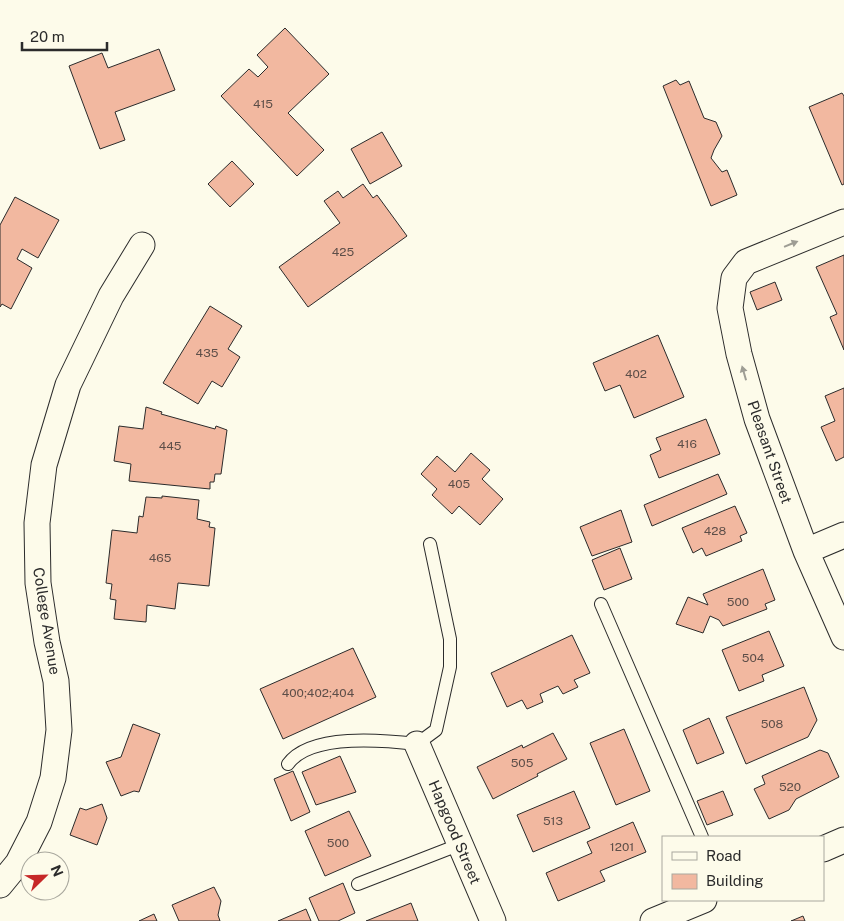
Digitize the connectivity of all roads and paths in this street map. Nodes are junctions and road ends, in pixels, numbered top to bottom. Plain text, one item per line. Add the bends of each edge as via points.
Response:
1 (844, 222) edge
2 (142, 245) dead end
3 (844, 535) edge
4 (430, 544) dead end
5 (806, 551) junction
6 (601, 604) dead end
7 (844, 637) edge
8 (417, 744) junction
9 (288, 764) dead end
10 (702, 836) edge
11 (844, 840) edge
12 (461, 844) junction
13 (824, 850) edge
14 (358, 884) dead end
15 (0, 885) edge
16 (702, 901) edge
17 (493, 921) edge
18 (653, 921) edge

5 -> 1 street, Pleasant Street via 757,418 730,308 734,278 746,262
2 - 15 street, College Avenue via 111,296 68,385 44,465 37,523 38,583 56,682 58,730 52,778 39,822 18,863
3 - 5 street
4 - 8 lane via 450,639 450,667 436,730
5 - 7 street, Pleasant Street
6 - 10 lane
8 - 9 lane via 379,740 315,745 294,756
8 - 12 street, Hapgood Street
11 - 13 street
12 - 14 lane
12 - 17 street, Hapgood Street
16 - 18 street

